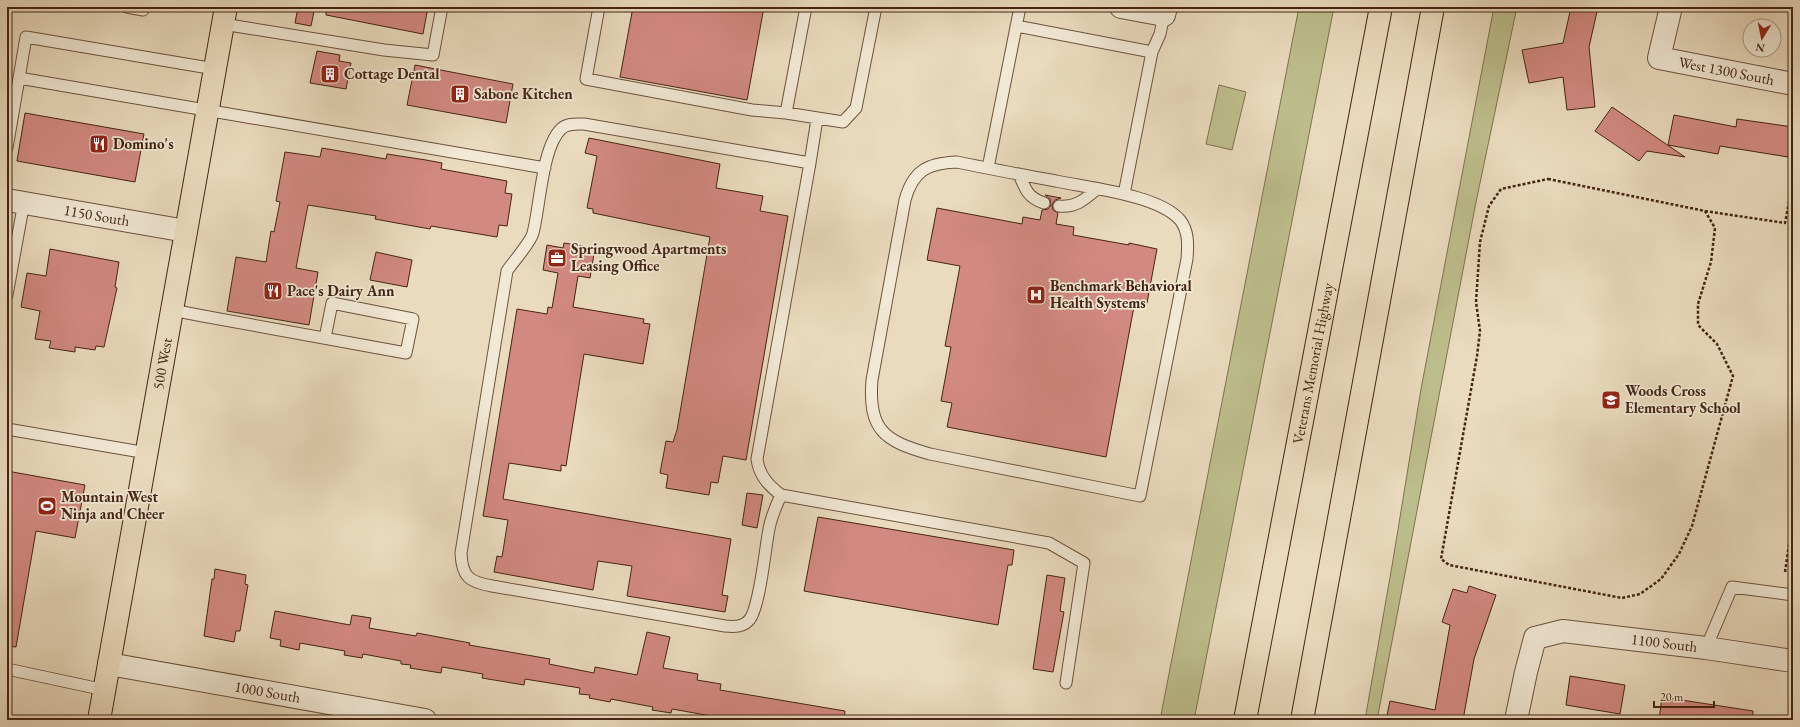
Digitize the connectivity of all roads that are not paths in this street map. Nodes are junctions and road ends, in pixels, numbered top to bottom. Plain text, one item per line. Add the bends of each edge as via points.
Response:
1 (127, 7) edge
2 (144, 7) edge
3 (442, 7) edge
4 (599, 7) edge
5 (806, 7) edge
6 (876, 7) edge
7 (1020, 7) edge
8 (1121, 7) edge
9 (1380, 7) edge
10 (1433, 7) edge
11 (1671, 7) edge
12 (1165, 11) edge
13 (224, 16) edge
14 (1016, 26) junction
15 (1152, 52) junction
16 (215, 69) junction
17 (19, 78) junction
18 (1793, 84) edge
19 (208, 110) junction
20 (786, 113) junction
21 (817, 119) junction
22 (7, 148) edge
23 (810, 163) junction
24 (545, 168) junction
25 (988, 168) junction
26 (1019, 174) junction
27 (1097, 189) junction
28 (1124, 194) junction
29 (15, 201) edge
30 (1044, 203) dead end
31 (1059, 206) dead end
32 (186, 231) junction
33 (7, 295) edge
34 (172, 310) junction
35 (325, 338) junction
36 (7, 429) edge
37 (147, 453) junction
38 (781, 494) junction
39 (1793, 595) edge
40 (1706, 648) junction
41 (1793, 661) edge
42 (109, 664) junction
43 (7, 669) edge
44 (1066, 683) dead end
45 (105, 690) junction
46 (99, 720) edge
47 (425, 720) edge
48 (1245, 720) edge
49 (1302, 720) edge
50 (1516, 720) edge

1 - 2 lane via 143,10
3 - 13 lane via 433,55 384,50
4 - 20 lane via 586,79 752,110
5 - 20 lane
6 - 21 lane via 856,108 843,122
7 - 14 lane
8 - 12 street
9 - 48 main road, Veterans Memorial Highway
10 - 49 main road
11 - 18 street, West 1300 South via 1659,58
12 - 15 lane via 1160,34
13 - 16 main road, 500 West
14 - 15 lane
14 - 25 lane
15 - 28 lane
16 - 17 lane via 26,37
16 - 19 main road, 500 West
17 - 19 lane
17 - 22 lane
19 - 24 lane
19 - 32 main road, 500 West
20 - 21 lane
21 - 23 lane
23 - 24 lane via 576,124 561,129 556,136
23 - 38 lane via 757,459 761,475
24 - 38 lane via 533,235 507,271 461,553 463,572 475,582 492,586 718,625 738,626 750,619 756,607 769,528
25 - 26 lane
25 - 28 lane via 957,162 942,163 917,174 909,186 872,380 870,400 873,415 881,430 891,440 910,449 1140,496 1188,246 1187,233 1181,221 1171,212 1159,205
26 - 27 lane
26 - 30 lane via 1029,196
27 - 28 lane
27 - 31 lane via 1080,203 1068,207
29 - 32 street, 1150 South
29 - 33 lane
32 - 34 main road, 500 West
34 - 35 lane
34 - 37 main road, 500 West
35 - 35 lane via 406,354 413,318 332,304
36 - 37 lane
37 - 42 main road, 500 West
38 - 44 lane via 1049,543 1084,563
39 - 40 lane via 1732,588
40 - 41 street, 1100 South
40 - 50 street, 1100 South via 1563,631 1535,638
42 - 45 main road, 500 West
42 - 47 street, 1000 South
43 - 45 lane
45 - 46 main road, 500 West

